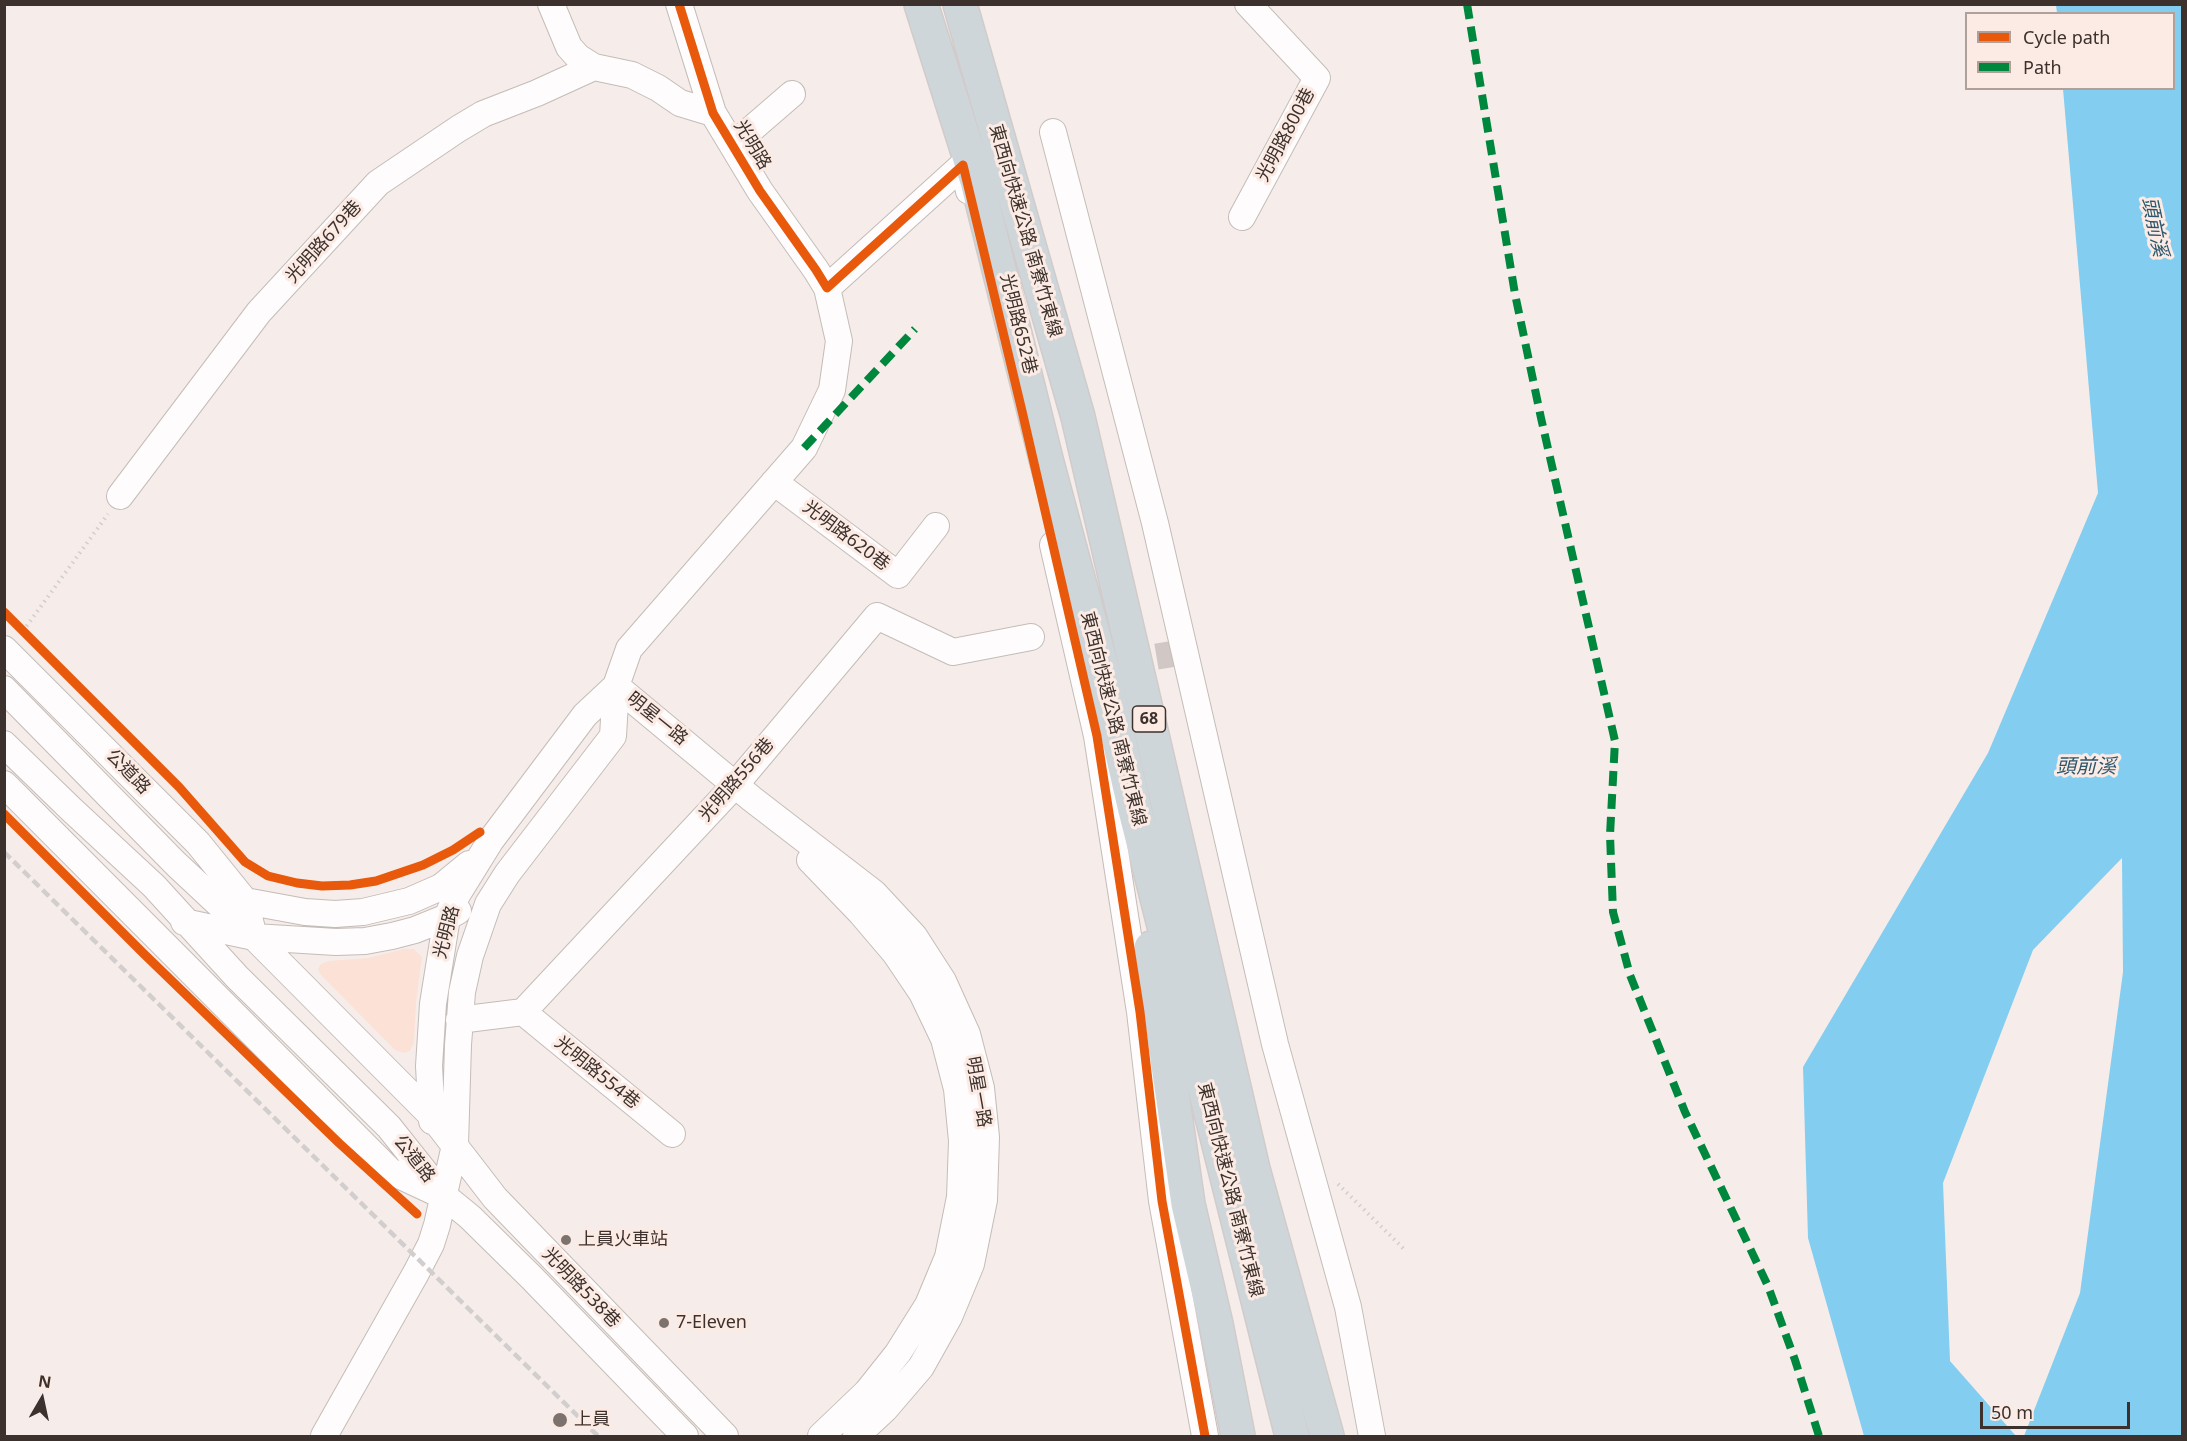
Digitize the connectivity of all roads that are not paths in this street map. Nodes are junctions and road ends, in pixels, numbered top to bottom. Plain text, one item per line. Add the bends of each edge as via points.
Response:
1 (551, 4) edge
2 (679, 4) edge
3 (921, 4) edge
4 (960, 4) edge
5 (1248, 4) edge
6 (594, 67) junction
7 (792, 94) dead end
8 (713, 113) junction
9 (1053, 132) dead end
10 (732, 145) junction
11 (1242, 217) dead end
12 (827, 288) junction
13 (774, 482) junction
14 (120, 496) road end
15 (936, 526) dead end
16 (1031, 637) dead end
17 (4, 649) edge
18 (616, 686) junction
19 (4, 689) edge
20 (66, 708) junction
21 (43, 729) junction
22 (4, 744) edge
23 (4, 784) edge
24 (743, 792) junction
25 (1134, 806) junction
26 (491, 840) junction
27 (176, 864) junction
28 (507, 874) junction
29 (245, 902) junction
30 (131, 910) junction
31 (447, 917) junction
32 (186, 923) junction
33 (254, 937) junction
34 (523, 1012) junction
35 (459, 1020) junction
36 (443, 1131) junction
37 (672, 1134) dead end
38 (443, 1195) junction
39 (1216, 1324) junction
40 (324, 1437) edge
41 (685, 1437) edge
42 (725, 1437) edge
43 (821, 1437) edge
44 (856, 1437) edge
45 (1205, 1437) edge
46 (1238, 1437) edge
47 (1254, 1437) edge
48 (1292, 1437) edge
49 (1327, 1437) edge
50 (1372, 1437) edge

1 - 6 street via 569,47
2 - 8 street, 光明路
3 - 25 highway, 東西向快速公路 南寮竹東線 / 68 via 977,181
4 - 49 highway, 東西向快速公路 南寮竹東線 / 68 via 1078,417 1253,1169
5 - 11 street, 光明路800巷 via 1317,78
6 - 8 street via 632,75 680,103
6 - 14 street, 光明路679巷 via 483,114 378,183 259,312
7 - 10 street
8 - 10 street, 光明路
9 - 50 street via 1155,523 1275,1044 1348,1307
10 - 12 street, 光明路
12 - 13 street, 光明路 via 839,341 832,390 804,448
12 - 45 street, 光明路652巷 via 963,165 1097,736 1140,1012 1162,1201
13 - 15 street, 光明路620巷 via 898,575
13 - 18 street, 光明路 via 629,650
16 - 24 street, 光明路556巷 via 953,652 877,616
17 - 20 street, 公道路
18 - 24 street, 明星一路
18 - 26 street, 光明路 via 585,715
18 - 28 street, 光明路 via 613,736
19 - 21 street, 公道路
20 - 21 street
20 - 29 street, 公道路 via 198,843
21 - 27 street, 公道路
22 - 32 street, 公道路 via 154,886
23 - 30 street, 公道路
24 - 34 street, 光明路556巷
24 - 43 street, 明星一路 via 861,913 895,952 922,993 944,1039 962,1140 960,1197 948,1257 928,1305 867,1392
24 - 44 street, 明星一路 via 874,893 914,936 943,981 967,1034 981,1088 986,1137 984,1200 971,1264 950,1317 921,1367
25 - 39 highway via 1188,1204
25 - 48 highway, 東西向快速公路 南寮竹東線 / 68
26 - 29 street, 公道路 via 441,887 387,908 335,914
26 - 31 street, 光明路
27 - 29 street, 公道路
27 - 33 street, 公道路
28 - 31 street
28 - 35 street, 光明路 via 478,929
29 - 33 street, 公道路
30 - 32 street
30 - 38 street, 公道路 via 390,1171
31 - 33 street via 415,930 365,941
31 - 36 street, 光明路 via 436,978 429,1066
32 - 33 street
32 - 38 street, 公道路 via 389,1127
33 - 36 street, 公道路
34 - 35 street
34 - 37 street, 光明路554巷
35 - 36 street, 光明路
36 - 38 street, 光明路
36 - 38 street, 光明路
36 - 42 street, 光明路538巷 via 495,1198
38 - 40 street, 光明路 via 437,1225 422,1262
38 - 41 street, 光明路538巷 via 531,1277
39 - 46 highway
39 - 47 highway

